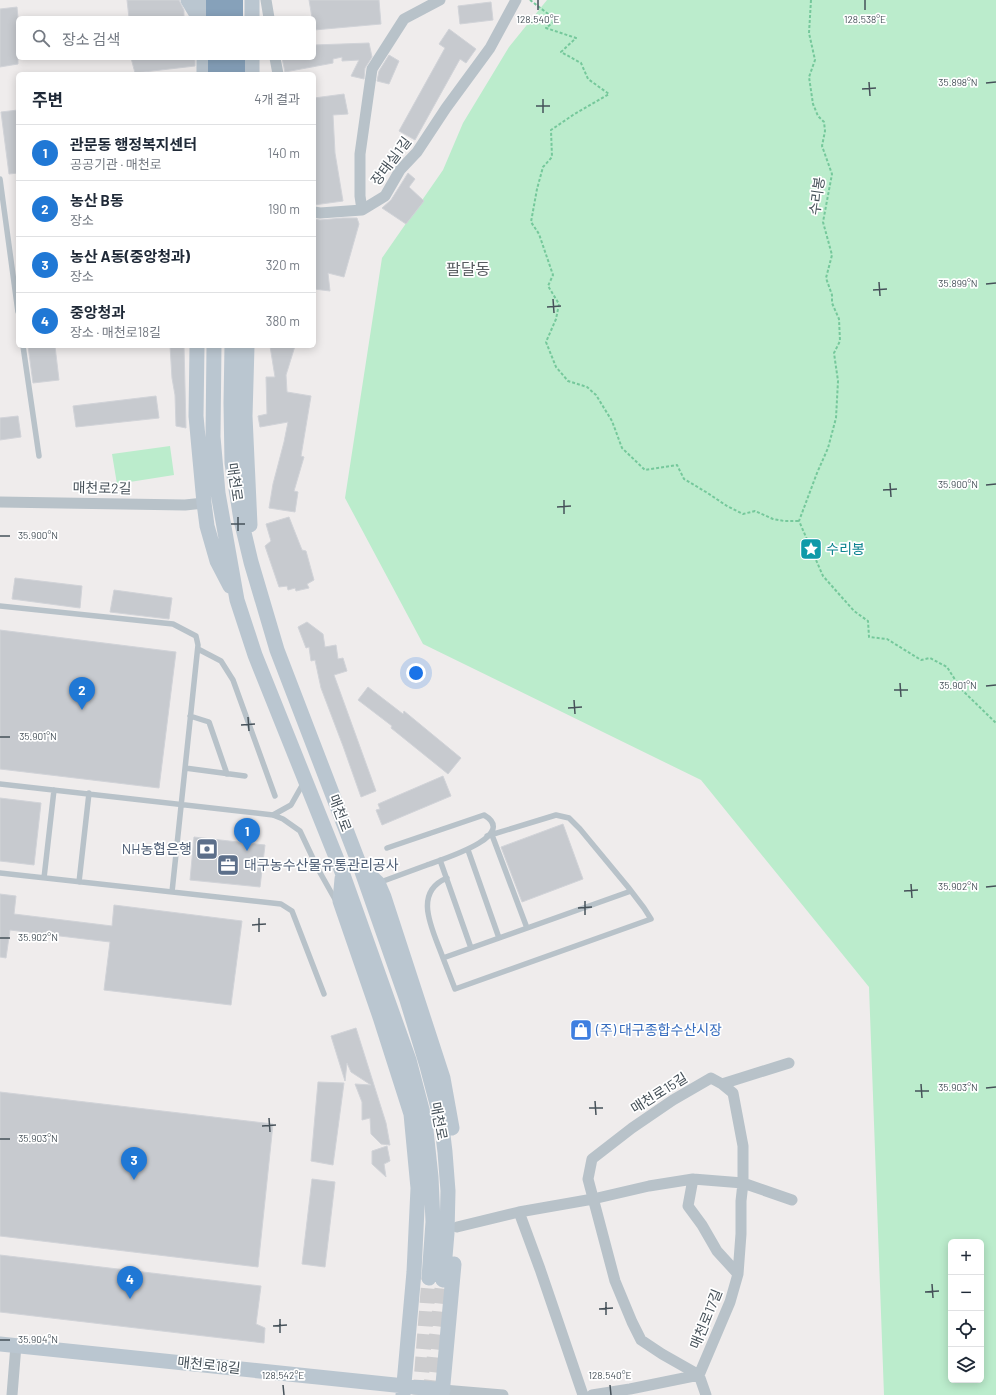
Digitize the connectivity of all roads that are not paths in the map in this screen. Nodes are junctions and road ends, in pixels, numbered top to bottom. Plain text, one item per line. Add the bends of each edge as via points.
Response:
1 (188, 0) edge
2 (203, 0) edge
3 (216, 0) edge
4 (233, 0) edge
5 (252, 0) edge
6 (266, 0) edge
7 (440, 0) edge
8 (516, 0) edge
9 (198, 16) edge
10 (204, 16) edge
11 (216, 16) edge
12 (234, 16) edge
13 (252, 16) edge
14 (269, 16) edge
15 (204, 60) edge
16 (218, 60) edge
17 (235, 60) edge
18 (252, 60) edge
19 (275, 60) edge
20 (204, 72) edge
21 (218, 72) edge
22 (235, 72) edge
23 (252, 72) edge
24 (278, 72) edge
25 (0, 179) edge
26 (362, 210) junction
27 (316, 212) edge
28 (16, 297) edge
29 (23, 348) edge
30 (197, 348) edge
31 (214, 348) edge
32 (232, 348) edge
33 (247, 348) edge
34 (38, 456) dead end
35 (0, 502) edge
36 (204, 503) junction
37 (251, 562) junction
38 (237, 600) junction
39 (0, 606) edge
40 (198, 649) junction
41 (190, 716) junction
42 (185, 768) junction
43 (227, 774) junction
44 (245, 776) dead end
45 (305, 780) junction
46 (0, 784) edge
47 (54, 790) junction
48 (89, 793) junction
49 (275, 796) dead end
50 (181, 804) junction
51 (273, 815) junction
52 (490, 836) junction
53 (387, 848) dead end
54 (468, 850) junction
55 (440, 860) junction
56 (360, 866) junction
57 (342, 872) junction
58 (0, 873) edge
59 (44, 878) junction
60 (447, 878) junction
61 (79, 882) junction
62 (378, 883) junction
63 (631, 891) junction
64 (172, 892) junction
65 (346, 919) junction
66 (527, 928) junction
67 (499, 938) junction
68 (471, 948) junction
69 (443, 958) junction
70 (324, 994) dead end
71 (789, 1063) dead end
72 (722, 1084) junction
73 (693, 1178) junction
74 (743, 1183) junction
75 (592, 1199) junction
76 (792, 1200) dead end
77 (519, 1212) junction
78 (457, 1227) junction
79 (738, 1274) junction
80 (0, 1344) edge
81 (16, 1345) junction
82 (699, 1375) junction
83 (403, 1390) edge
84 (442, 1392) edge
85 (12, 1395) edge
86 (503, 1395) edge
87 (583, 1395) edge
88 (592, 1395) edge
89 (706, 1395) edge

1 - 9 main road
2 - 10 main road
3 - 11 highway
4 - 12 highway
5 - 13 main road
6 - 14 street
7 - 26 street, 장태실1길 via 404,19 372,69 360,154
8 - 26 street, 장태실1길 via 490,48 417,152 400,170 385,196
15 - 20 main road
16 - 21 highway
17 - 22 highway
18 - 23 main road
19 - 24 street
25 - 28 lane
26 - 27 street
29 - 34 lane
30 - 36 main road via 196,416
31 - 38 main road, 매천로 via 213,437 218,493
32 - 37 main road, 매천로 via 232,463
33 - 37 main road via 245,416
35 - 36 street, 매천로2길
36 - 38 main road via 207,526 217,561
37 - 56 main road, 매천로 via 277,650
38 - 45 main road, 매천로 via 255,655
39 - 40 lane via 173,624 196,636
40 - 41 lane
40 - 49 lane via 221,661 232,680
41 - 42 lane
41 - 43 lane via 209,722
42 - 43 lane
42 - 50 lane
43 - 44 lane
45 - 51 lane via 292,806
45 - 57 main road, 매천로
46 - 47 lane
47 - 48 lane
47 - 59 lane
48 - 50 lane
48 - 61 lane
50 - 51 lane
50 - 64 lane
51 - 65 lane via 300,831
52 - 53 lane via 493,824 490,818 484,815
52 - 54 lane
52 - 63 lane via 556,816 569,818
52 - 66 lane
54 - 55 lane
54 - 67 lane
55 - 60 lane
55 - 62 lane
56 - 57 main road, 매천로 via 407,1000 440,1119 448,1191 447,1233 436,1279 431,1177 425,1121 409,1060
56 - 62 main road
57 - 65 main road via 340,901
58 - 59 lane
59 - 61 lane
60 - 68 lane
60 - 69 lane via 438,882 429,892 426,904 429,921
61 - 64 lane
62 - 78 main road via 443,1078 457,1179
63 - 66 lane
63 - 69 lane via 651,919 455,989
64 - 70 lane via 281,904 292,911
65 - 83 main road via 411,1114 418,1188 414,1272
66 - 67 lane
67 - 68 lane
68 - 69 lane
71 - 72 street, 매천로15길
72 - 74 street, 매천로17길 via 733,1093 743,1146
72 - 75 street, 매천로15길 via 711,1078 673,1100 592,1158 588,1179
73 - 74 street
73 - 75 street
73 - 79 street via 688,1206 717,1251
74 - 76 street
74 - 79 street, 매천로17길
75 - 77 street
75 - 82 street, 매천로15길 via 615,1281 641,1340
77 - 78 street
77 - 87 street
78 - 84 main road
79 - 82 street, 매천로17길 via 730,1302
80 - 81 main road, 매천로18길
81 - 83 main road, 매천로18길
81 - 85 street
82 - 88 street
82 - 89 street
83 - 84 main road, 매천로18길
84 - 86 street

